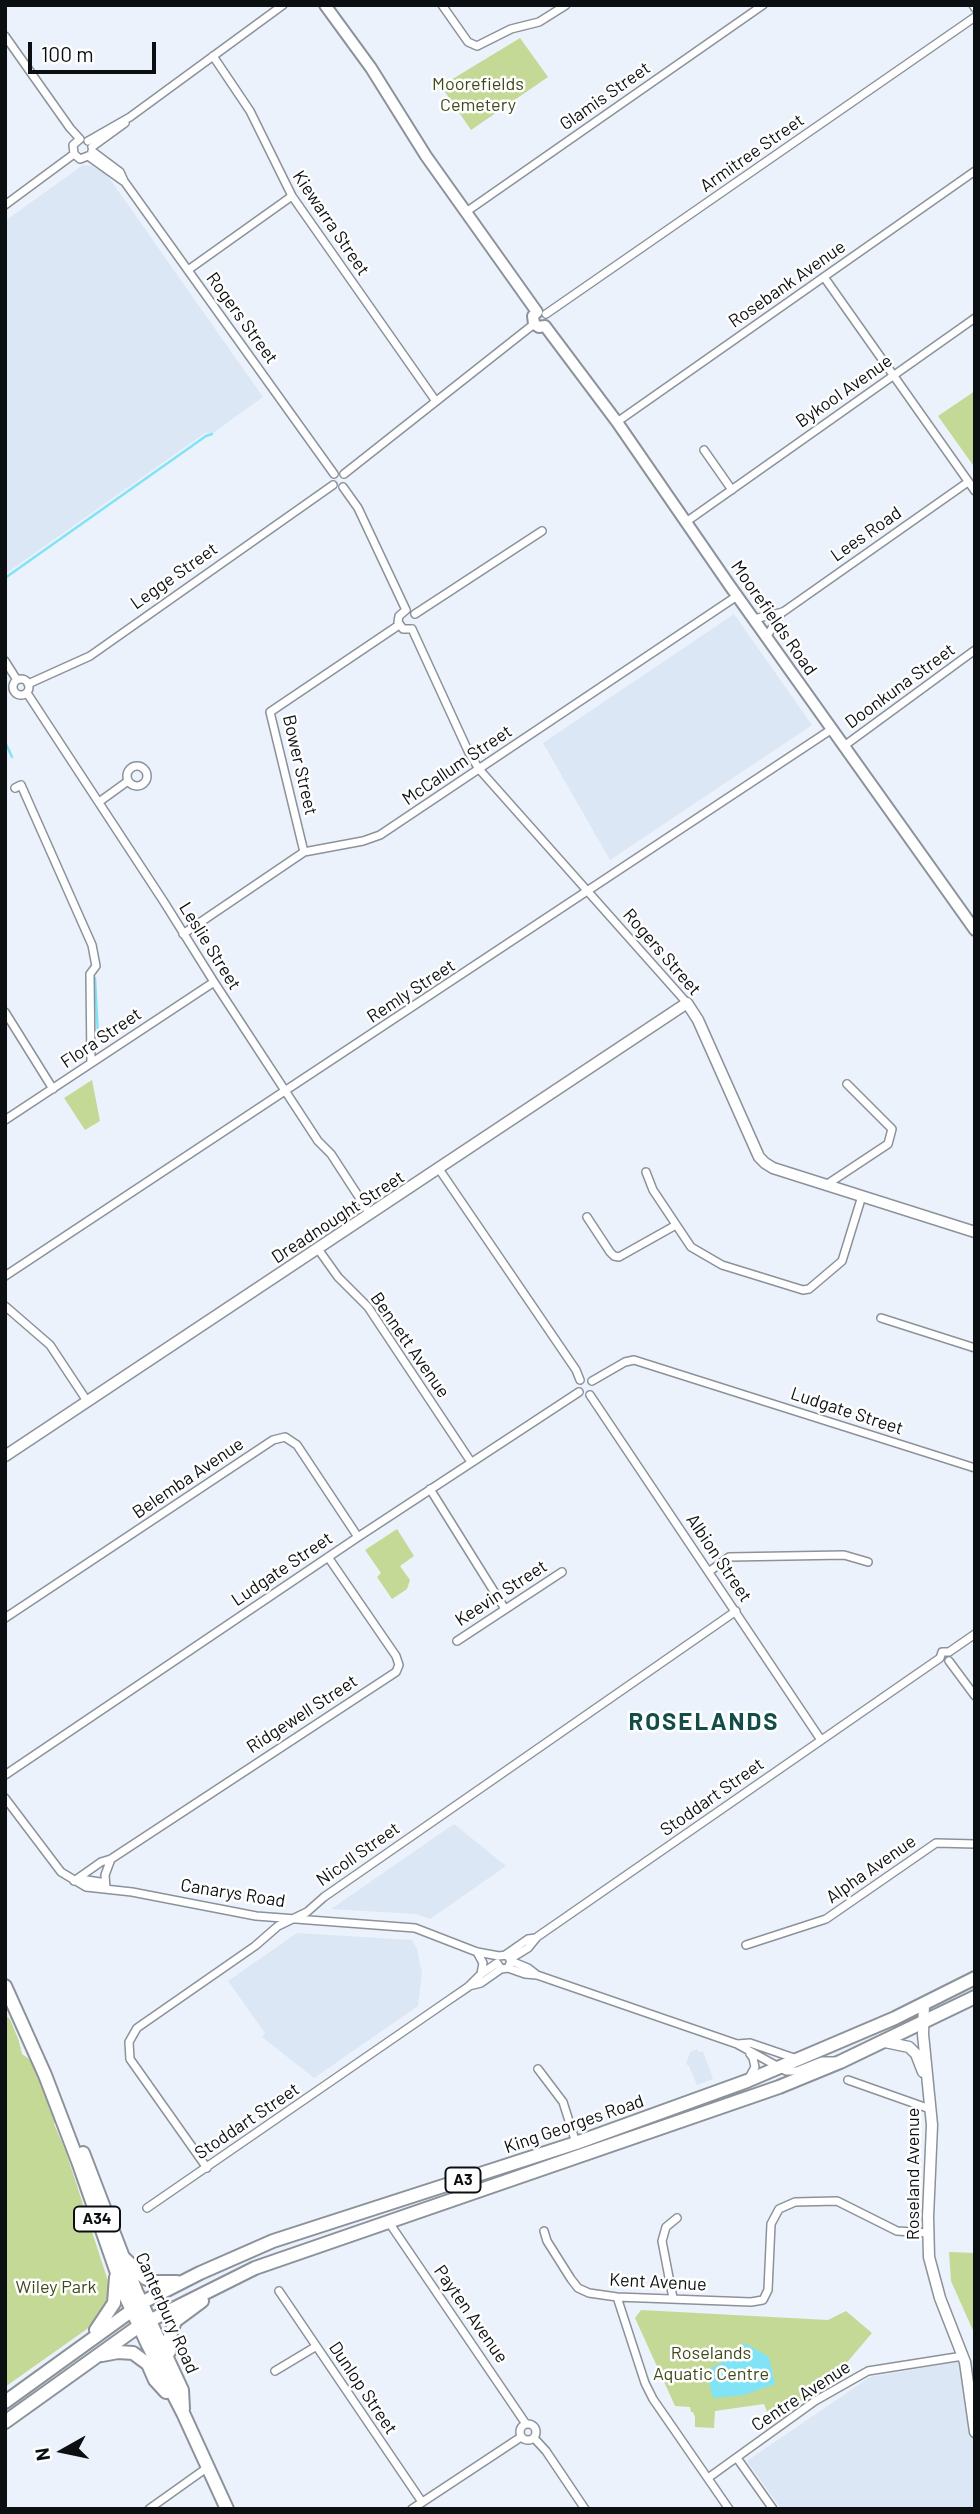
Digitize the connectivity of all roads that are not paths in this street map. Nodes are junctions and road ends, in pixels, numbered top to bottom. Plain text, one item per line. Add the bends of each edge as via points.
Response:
1 (283, 5) edge
2 (325, 5) edge
3 (442, 5) edge
4 (566, 5) edge
5 (763, 5) edge
6 (975, 17) edge
7 (5, 36) edge
8 (213, 56) junction
9 (130, 117) junction
10 (112, 134) junction
11 (88, 147) junction
12 (74, 154) junction
13 (110, 163) junction
14 (975, 171) edge
15 (124, 181) junction
16 (292, 196) junction
17 (5, 205) edge
18 (466, 212) junction
19 (188, 270) junction
20 (824, 277) junction
21 (975, 318) edge
22 (541, 319) junction
23 (893, 376) junction
24 (435, 400) junction
25 (617, 422) junction
26 (704, 450) dead end
27 (334, 474) junction
28 (344, 474) junction
29 (968, 482) junction
30 (332, 485) junction
31 (343, 487) junction
32 (732, 490) junction
33 (975, 491) edge
34 (686, 522) junction
35 (542, 531) dead end
36 (737, 596) junction
37 (406, 610) junction
38 (783, 612) junction
39 (415, 614) junction
40 (754, 619) junction
41 (399, 625) junction
42 (412, 629) junction
43 (767, 636) junction
44 (975, 650) edge
45 (5, 661) edge
46 (17, 680) junction
47 (28, 684) junction
48 (14, 690) junction
49 (5, 692) edge
50 (27, 693) junction
51 (832, 729) junction
52 (844, 746) junction
53 (480, 769) junction
54 (128, 781) dead end
55 (15, 788) dead end
56 (99, 802) junction
57 (304, 852) junction
58 (588, 892) junction
59 (974, 929) edge
60 (183, 934) junction
61 (214, 982) junction
62 (687, 1003) junction
63 (5, 1012) edge
64 (91, 1063) junction
65 (846, 1084) dead end
66 (53, 1089) junction
67 (285, 1091) junction
68 (5, 1120) edge
69 (439, 1169) junction
70 (646, 1172) dead end
71 (826, 1185) junction
72 (862, 1196) junction
73 (370, 1214) junction
74 (587, 1217) dead end
75 (676, 1226) junction
76 (975, 1232) edge
77 (318, 1249) junction
78 (5, 1276) edge
79 (5, 1306) edge
80 (881, 1318) dead end
81 (975, 1348) edge
82 (580, 1380) junction
83 (592, 1381) junction
84 (579, 1392) junction
85 (590, 1395) junction
86 (87, 1401) junction
87 (5, 1455) edge
88 (471, 1462) junction
89 (975, 1468) edge
90 (430, 1489) junction
91 (358, 1537) junction
92 (328, 1557) junction
93 (868, 1562) dead end
94 (709, 1571) junction
95 (562, 1572) dead end
96 (505, 1609) junction
97 (736, 1611) junction
98 (5, 1618) edge
99 (975, 1634) edge
100 (457, 1641) dead end
101 (949, 1652) junction
102 (940, 1658) junction
103 (949, 1661) junction
104 (975, 1696) edge
105 (821, 1740) junction
106 (5, 1775) edge
107 (5, 1798) edge
108 (975, 1844) edge
109 (111, 1859) junction
110 (74, 1881) junction
111 (106, 1888) junction
112 (291, 1919) junction
113 (537, 1937) junction
114 (746, 1945) dead end
115 (528, 1948) junction
116 (477, 1952) junction
117 (503, 1962) junction
118 (524, 1966) junction
119 (481, 1973) junction
120 (537, 1975) junction
121 (975, 1978) edge
122 (5, 1986) edge
123 (468, 1987) junction
124 (975, 1997) edge
125 (924, 2004) junction
126 (923, 2023) junction
127 (885, 2042) junction
128 (737, 2044) junction
129 (747, 2051) junction
130 (797, 2060) junction
131 (840, 2062) junction
132 (779, 2068) junction
133 (538, 2069) dead end
134 (44, 2075) junction
135 (926, 2079) junction
136 (848, 2080) dead end
137 (747, 2081) junction
138 (930, 2109) junction
139 (576, 2143) junction
140 (207, 2168) junction
141 (147, 2208) dead end
142 (677, 2218) dead end
143 (388, 2221) junction
144 (544, 2231) dead end
145 (928, 2233) junction
146 (121, 2256) junction
147 (116, 2273) junction
148 (227, 2281) junction
149 (181, 2282) junction
150 (279, 2291) dead end
151 (617, 2298) junction
152 (673, 2298) junction
153 (136, 2307) junction
154 (145, 2323) junction
155 (89, 2341) junction
156 (315, 2347) junction
157 (98, 2355) junction
158 (963, 2356) junction
159 (168, 2359) junction
160 (275, 2371) dead end
161 (5, 2402) edge
162 (183, 2413) junction
163 (5, 2422) edge
164 (526, 2424) junction
165 (975, 2432) edge
166 (521, 2437) junction
167 (534, 2438) junction
168 (737, 2458) junction
169 (208, 2467) junction
170 (708, 2478) junction
171 (422, 2502) junction
172 (149, 2509) edge
173 (227, 2509) edge
174 (412, 2509) edge
175 (585, 2509) edge
176 (729, 2509) edge
177 (773, 2509) edge

1 - 8 street
2 - 18 main road, Moorefields Road
3 - 4 street via 468,42 477,46 511,29 539,22
5 - 18 street, Glamis Street
6 - 22 street, Armitree Street
7 - 11 street
8 - 9 street
8 - 16 street, Kiewarra Street via 250,111
9 - 10 street
9 - 11 street
10 - 11 street
10 - 13 street via 103,149
11 - 12 street via 80,159
11 - 12 street via 73,145
11 - 13 street, Rogers Street
11 - 15 street, Rogers Street
12 - 17 street
13 - 15 street, Rogers Street
14 - 20 street, Rosebank Avenue
15 - 19 street, Rogers Street
16 - 19 street
16 - 24 street, Kiewarra Street
18 - 22 main road, Moorefields Road
19 - 27 street, Rogers Street
20 - 23 street
20 - 25 street, Rosebank Avenue
21 - 23 street, Bykool Avenue
22 - 24 street, Armitree Street
22 - 25 main road, Moorefields Road
23 - 29 street
23 - 32 street, Bykool Avenue
24 - 28 street, Armitree Street
25 - 34 main road, Moorefields Road
26 - 32 street
27 - 28 street
27 - 30 street
28 - 31 street via 347,481
29 - 33 street
29 - 38 street, Lees Road
30 - 31 street
30 - 47 street, Legge Street via 90,656
31 - 37 street via 358,508
32 - 34 street, Bykool Avenue
34 - 36 main road, Moorefields Road
35 - 39 street
36 - 40 main road, Moorefields Road
36 - 53 street, McCallum Street
37 - 39 street
37 - 41 street via 399,616
38 - 40 street, Lees Road
38 - 43 street, Lees Road
39 - 42 street via 417,622
40 - 43 main road, Moorefields Road
41 - 42 street
41 - 57 street, Bower Street via 270,712
42 - 53 street, Rogers Street
43 - 51 main road, Moorefields Road
44 - 52 street, Doonkuna Street
45 - 46 street
46 - 47 street
46 - 48 street
47 - 50 street
48 - 49 street
48 - 50 street via 20,695
50 - 56 street, Leslie Street
51 - 52 main road, Moorefields Road
51 - 58 street, Remly Street
52 - 59 main road, Moorefields Road
53 - 57 street, McCallum Street via 376,837
53 - 58 street, Rogers Street
54 - 56 street
55 - 64 street via 21,785 92,945 96,966 90,974
56 - 60 street, Leslie Street
57 - 60 street, McCallum Street
58 - 62 street, Rogers Street
58 - 67 street, Remly Street
60 - 61 street, Leslie Street
61 - 64 street, Flora Street
61 - 67 street, Leslie Street
62 - 69 street, Dreadnought Street
62 - 71 street, Rogers Street via 759,1157 773,1168
63 - 66 street
64 - 66 street, Flora Street
65 - 71 street via 892,1129 888,1144
66 - 68 street, Flora Street
67 - 73 street, Leslie Street
67 - 78 street, Remly Street
69 - 73 street, Dreadnought Street
69 - 82 street
70 - 75 street
71 - 72 street, Rogers Street
72 - 75 street via 842,1261 803,1290 706,1257 691,1247
72 - 76 street, Rogers Street
73 - 77 street, Dreadnought Street
74 - 75 street via 610,1252 619,1257
77 - 86 street, Dreadnought Street
77 - 88 street, Bennett Avenue via 368,1307
79 - 86 street via 50,1345
80 - 81 street
82 - 83 street
82 - 84 street
83 - 85 street
83 - 89 street, Ludgate Street via 625,1362 643,1362
84 - 85 street
84 - 88 street, Ludgate Street
85 - 94 street, Albion Street
86 - 87 street, Dreadnought Street
88 - 90 street, Ludgate Street
90 - 91 street, Ludgate Street
90 - 96 street
91 - 92 street, Ludgate Street
91 - 98 street, Belemba Avenue via 297,1445 285,1437 273,1440
92 - 106 street, Ludgate Street
92 - 109 street, Ridgewell Street via 396,1656 396,1672
93 - 94 street via 844,1555 729,1557
94 - 97 street, Albion Street
95 - 96 street, Keevin Street
96 - 100 street, Keevin Street
97 - 105 street, Albion Street
97 - 112 street, Nicoll Street
99 - 101 street
101 - 102 street via 942,1652
101 - 103 street
102 - 103 street
102 - 105 street, Stoddart Street
103 - 104 street
105 - 113 street, Stoddart Street
107 - 110 street via 61,1872
108 - 114 street, Alpha Avenue via 936,1843 826,1919
109 - 110 street, Ridgewell Street
109 - 111 street
110 - 111 street, Canarys Road via 100,1882
111 - 112 street, Canarys Road
112 - 116 street, Canarys Road via 415,1928
112 - 140 street, Nicoll Street via 137,2028 129,2042 130,2059
113 - 115 street, Stoddart Street
113 - 117 street, Stoddart Street via 528,1939
115 - 117 street, Stoddart Street
115 - 118 street, Stoddart Street
116 - 117 street, Canarys Road via 484,1959
116 - 119 street
117 - 118 street, Canarys Road
117 - 119 street, Stoddart Street
117 - 120 street, Canarys Road
117 - 123 street, Stoddart Street via 481,1983
118 - 120 street, Canarys Road
119 - 123 street, Stoddart Street
120 - 128 street, Canarys Road
121 - 125 highway, King Georges Road / A3
122 - 134 highway, Canterbury Road / A34
123 - 140 street, Stoddart Street
124 - 126 highway, King Georges Road / A3
125 - 126 street, Roseland Avenue
125 - 130 highway, King Georges Road / A3
126 - 127 highway, King Georges Road / A3
126 - 135 street, Roseland Avenue
127 - 131 highway, King Georges Road / A3
127 - 135 street, Roseland Avenue via 909,2047
128 - 129 street, Canarys Road
128 - 130 street, Canarys Road via 750,2043
129 - 132 street, Canarys Road
129 - 137 street via 755,2067
130 - 132 highway, King Georges Road / A3
131 - 132 street via 822,2061 792,2072
131 - 143 highway, King Georges Road / A3
132 - 137 highway, King Georges Road / A3
133 - 139 street via 563,2102
134 - 146 highway, Canterbury Road / A34 via 72,2124
134 - 147 highway, Canterbury Road / A34
135 - 138 street, Roseland Avenue
136 - 138 street
137 - 139 highway, King Georges Road / A3
138 - 145 street, Roseland Avenue
139 - 149 highway, King Georges Road / A3 via 273,2241
140 - 141 street, Stoddart Street
142 - 152 street via 666,2227 662,2241
143 - 148 highway, King Georges Road / A3
143 - 164 street, Payten Avenue
144 - 151 street, Kent Avenue via 578,2288
145 - 152 street, Kent Avenue via 897,2231 837,2201 795,2202 779,2209 771,2224 768,2290 763,2300
145 - 158 street, Roseland Avenue via 933,2276
146 - 149 highway via 154,2282
146 - 153 highway, Canterbury Road / A34
147 - 153 highway, Canterbury Road / A34
147 - 155 highway via 114,2302
148 - 154 highway, King Georges Road / A3
148 - 159 highway via 175,2321
149 - 153 highway, King Georges Road / A3
150 - 156 street, Dunlop Street
151 - 152 street, Kent Avenue
151 - 170 street via 653,2399
153 - 154 highway, Canterbury Road / A34
153 - 155 highway, King Georges Road / A3
154 - 157 highway, King Georges Road / A3
154 - 159 highway, Canterbury Road / A34
154 - 162 highway, Canterbury Road / A34
155 - 161 highway, King Georges Road / A3
156 - 160 street
156 - 171 street, Dunlop Street
157 - 162 highway via 133,2353 143,2359
157 - 163 highway, King Georges Road / A3
158 - 165 street, Roseland Avenue
158 - 168 street, Centre Avenue via 868,2371 815,2401
159 - 162 highway, Canterbury Road / A34 via 182,2390
162 - 169 highway, Canterbury Road / A34
164 - 166 street via 520,2429
164 - 167 street via 534,2427
166 - 167 street
166 - 171 street
167 - 175 street
168 - 170 street, Centre Avenue
168 - 177 street
169 - 172 street
169 - 173 highway, Canterbury Road / A34
170 - 176 street
171 - 174 street

